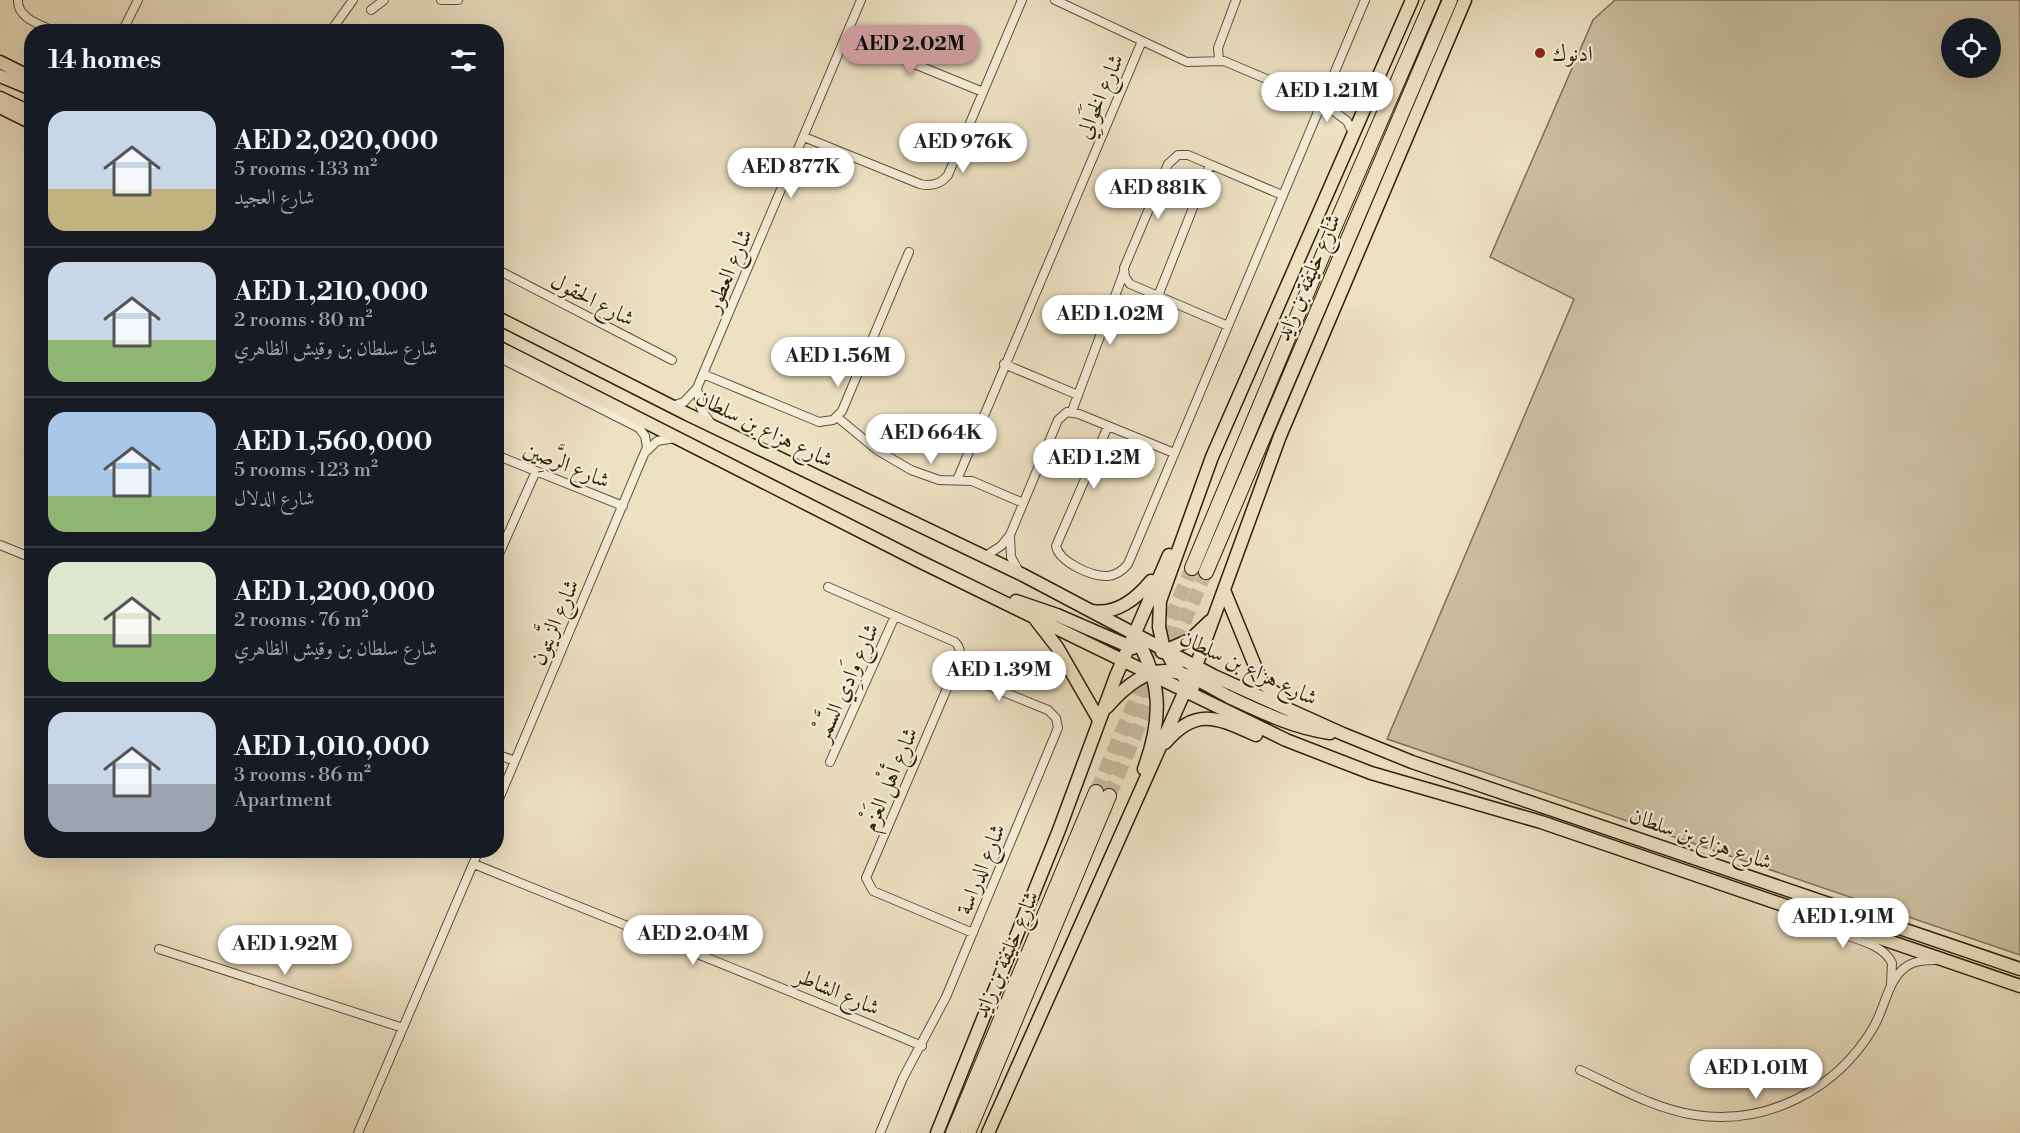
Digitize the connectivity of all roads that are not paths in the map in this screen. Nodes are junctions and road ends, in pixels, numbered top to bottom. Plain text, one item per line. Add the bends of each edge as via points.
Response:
1 (18, 0) edge
2 (138, 0) edge
3 (353, 0) edge
4 (384, 0) edge
5 (441, 0) edge
6 (458, 0) edge
7 (861, 0) edge
8 (1022, 0) edge
9 (1055, 0) edge
10 (1236, 0) edge
11 (1365, 0) edge
12 (1412, 0) edge
13 (1433, 0) edge
14 (1450, 0) edge
15 (1466, 0) edge
16 (371, 10) dead end
17 (40, 24) edge
18 (126, 24) edge
19 (336, 24) edge
20 (846, 36) junction
21 (1142, 41) junction
22 (1219, 60) junction
23 (0, 62) edge
24 (24, 74) edge
25 (0, 76) edge
26 (24, 86) edge
27 (1373, 87) junction
28 (983, 92) junction
29 (0, 98) edge
30 (1323, 103) junction
31 (0, 107) edge
32 (24, 109) edge
33 (24, 119) edge
34 (1353, 133) junction
35 (804, 137) junction
36 (1210, 165) junction
37 (1282, 195) junction
38 (909, 252) dead end
39 (1124, 272) junction
40 (504, 273) edge
41 (1158, 296) junction
42 (504, 321) edge
43 (1228, 326) junction
44 (504, 350) edge
45 (504, 360) edge
46 (672, 360) dead end
47 (1004, 364) junction
48 (703, 374) junction
49 (697, 388) junction
50 (1078, 395) junction
51 (672, 406) junction
52 (1072, 411) junction
53 (837, 417) junction
54 (713, 425) junction
55 (1108, 426) junction
56 (681, 439) junction
57 (646, 452) junction
58 (1174, 453) junction
59 (504, 458) edge
60 (536, 471) junction
61 (957, 480) junction
62 (1023, 503) junction
63 (623, 506) junction
64 (1192, 508) junction
65 (1010, 535) junction
66 (504, 543) edge
67 (0, 545) edge
68 (24, 555) edge
69 (983, 558) junction
70 (1191, 568) tunnel mouth
71 (1206, 572) tunnel mouth
72 (1023, 575) junction
73 (828, 587) dead end
74 (1224, 590) junction
75 (995, 597) junction
76 (1088, 610) junction
77 (1216, 613) junction
78 (1031, 615) junction
79 (895, 616) junction
80 (1134, 634) junction
81 (1128, 646) junction
82 (1144, 651) junction
83 (1166, 651) junction
84 (1122, 660) junction
85 (954, 672) junction
86 (1179, 673) junction
87 (1151, 674) junction
88 (1190, 680) junction
89 (1100, 717) junction
90 (1343, 734) junction
91 (1161, 748) junction
92 (1315, 752) junction
93 (504, 757) edge
94 (515, 762) junction
95 (830, 762) dead end
96 (504, 787) edge
97 (476, 858) edge
98 (474, 864) junction
99 (1096, 887) junction
100 (1801, 911) junction
101 (973, 933) junction
102 (159, 949) dead end
103 (1943, 960) junction
104 (2020, 969) edge
105 (1891, 985) junction
106 (2020, 986) edge
107 (403, 1028) junction
108 (922, 1046) junction
109 (1580, 1070) dead end
110 (358, 1133) edge
111 (880, 1133) edge
112 (937, 1133) edge
113 (953, 1133) edge
114 (969, 1133) edge
115 (988, 1133) edge

1 - 17 street via 23,15
2 - 18 street
3 - 19 street
4 - 16 street
5 - 6 street
7 - 20 street, شارع العطور
8 - 28 street
9 - 21 street
10 - 22 street via 1220,41
11 - 30 street
12 - 27 main road
13 - 70 highway, شارع خليفة بن زايد
14 - 71 highway, شارع خليفة بن زايد
15 - 74 main road via 1303,379
20 - 28 street
20 - 35 street, شارع العطور
21 - 22 street via 1187,62
21 - 47 street, شارع الخَوَالِي
22 - 30 street
23 - 24 main road
25 - 26 main road
27 - 30 street via 1353,105
27 - 34 main road
28 - 35 street via 948,175 936,184 920,184
29 - 32 main road
30 - 34 street via 1347,121
30 - 37 street
31 - 33 main road
34 - 64 main road
35 - 48 street, شارع العطور
36 - 37 street
36 - 39 street via 1182,154 1170,161
36 - 41 street
37 - 43 street
38 - 53 street
39 - 41 street via 1130,284
39 - 50 street
40 - 46 street, شارع الحقول
41 - 43 street
42 - 51 main road, شارع هزاع بن سلطان
43 - 58 street
44 - 56 main road, شارع هزاع بن سلطان
45 - 57 street via 639,428 647,441
47 - 50 street
47 - 61 street, شارع الخَوَالِي
48 - 49 street, شارع العطور
48 - 53 street via 819,422
49 - 51 street via 684,402
49 - 54 street via 701,409
50 - 52 street
51 - 54 main road, شارع هزاع بن سلطان
52 - 55 street
52 - 62 street via 1058,420
53 - 61 street via 872,446 911,470 939,480
54 - 69 main road, شارع هزاع بن سلطان
55 - 58 street
55 - 58 street via 1056,546 1063,559 1097,574 1114,575 1128,564
56 - 57 street via 657,441
56 - 75 main road, شارع هزاع بن سلطان
57 - 63 street, شارع الزَّيتون
59 - 60 street, شارع الرَّصِين
60 - 63 street, شارع الرَّصِين
60 - 66 street
61 - 62 street via 972,481
62 - 65 street
63 - 94 street, شارع الزَّيتون
64 - 76 main road via 1156,575 1143,590 1114,609
64 - 80 main road
64 - 83 main road via 1160,601 1159,627
65 - 69 street via 996,551
65 - 72 street via 1011,557
67 - 68 street
69 - 72 main road, شارع هزاع بن سلطان
72 - 76 main road, شارع هزاع بن سلطان
73 - 79 street, شارع أهْل العَزْم
74 - 77 main road
74 - 90 main road via 1262,683 1274,695
75 - 78 main road, شارع هزاع بن سلطان
75 - 81 main road via 1028,604
76 - 80 main road, شارع هزاع بن سلطان
77 - 83 main road via 1196,636
77 - 88 main road
78 - 84 main road, شارع هزاع بن سلطان
78 - 89 main road via 1058,647
79 - 85 street, شارع أهْل العَزْم via 958,645 961,655
79 - 95 street, شارع وَادِي السَّمْر
80 - 81 main road
80 - 82 main road
80 - 83 main road, شارع هزاع بن سلطان
81 - 82 main road
81 - 84 main road
82 - 83 main road
82 - 87 main road
83 - 86 main road
83 - 88 main road, شارع هزاع بن سلطان
84 - 87 main road, شارع هزاع بن سلطان
84 - 89 main road
85 - 101 street, شارع الدراسة via 1048,710 1058,725
85 - 101 street, شارع أهْل العَزْم via 866,878 873,891
86 - 87 main road
86 - 88 main road
87 - 88 main road, شارع هزاع بن سلطان
87 - 89 main road via 1129,685
87 - 99 main road via 1159,709 1156,730
88 - 90 main road via 1299,726
88 - 91 main road
88 - 92 main road, شارع هزاع بن سلطان via 1223,710
89 - 112 main road via 1059,830
90 - 104 main road, شارع هزاع بن سلطان via 1412,762
91 - 92 main road via 1187,724 1211,717 1298,754
91 - 99 main road
92 - 100 main road, شارع هزاع بن سلطان via 1541,822
93 - 94 street
94 - 96 street, شارع الزَّيتون
97 - 98 street
98 - 107 street
98 - 108 street, شارع الشاطر
99 - 115 main road via 1038,1027
100 - 103 main road, شارع هزاع بن سلطان
100 - 105 street via 1820,927 1882,950 1892,963
101 - 108 street, شارع الدراسة
102 - 107 street
103 - 105 street via 1911,963
103 - 106 main road, شارع هزاع بن سلطان
105 - 109 street via 1874,1026 1844,1066 1818,1088 1769,1110 1720,1117 1687,1113
107 - 110 street
108 - 111 street, شارع الدراسة via 903,1078
113 - 114 highway, شارع خليفة بن زايد via 1102,794

